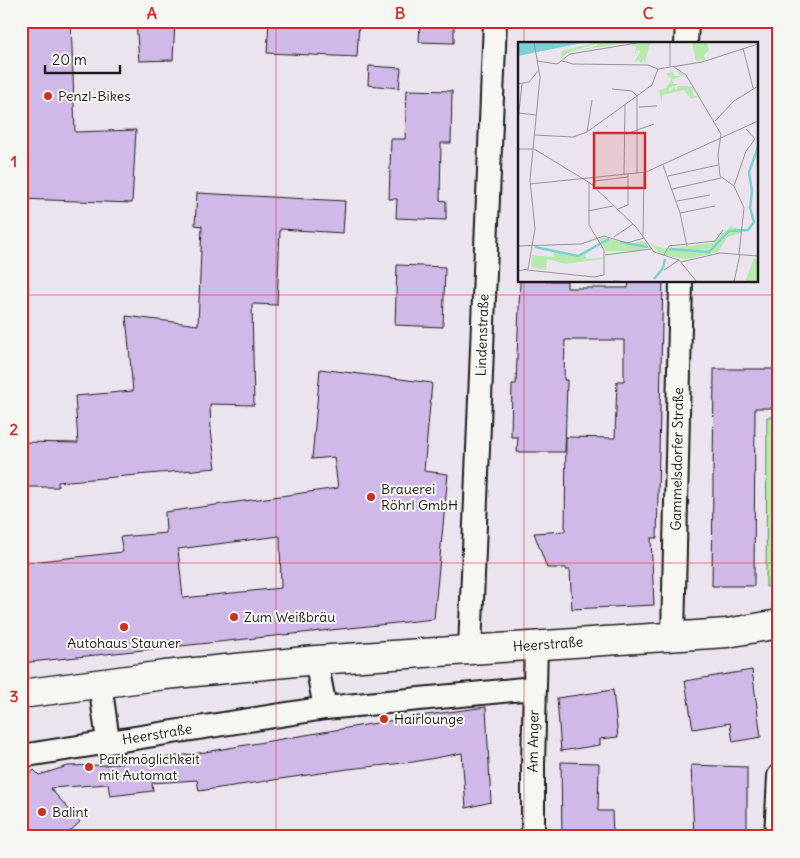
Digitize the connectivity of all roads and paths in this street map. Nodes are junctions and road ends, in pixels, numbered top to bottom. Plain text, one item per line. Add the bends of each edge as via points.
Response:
1 (495, 21) edge
2 (687, 21) edge
3 (686, 42) edge
4 (681, 282) edge
5 (779, 624) edge
6 (673, 636) junction
7 (536, 645) junction
8 (470, 650) junction
9 (316, 660) junction
10 (100, 683) junction
11 (534, 688) junction
12 (21, 694) edge
13 (325, 708) junction
14 (108, 741) junction
15 (21, 756) edge
16 (779, 776) edge
17 (533, 837) edge
18 (776, 837) edge

1 - 8 street, Lindenstraße
2 - 3 street
4 - 6 street, Gammelsdorfer Straße
5 - 6 street, Heerstraße via 726,633
6 - 7 street, Heerstraße
7 - 8 street, Heerstraße
7 - 11 street, Am Anger
8 - 9 street, Heerstraße
9 - 10 street, Heerstraße
9 - 13 street
10 - 12 street, Heerstraße
10 - 14 street, Heerstraße
11 - 13 street, Heerstraße
11 - 17 street, Am Anger
13 - 14 street, Heerstraße
14 - 15 street, Heerstraße
16 - 18 street

